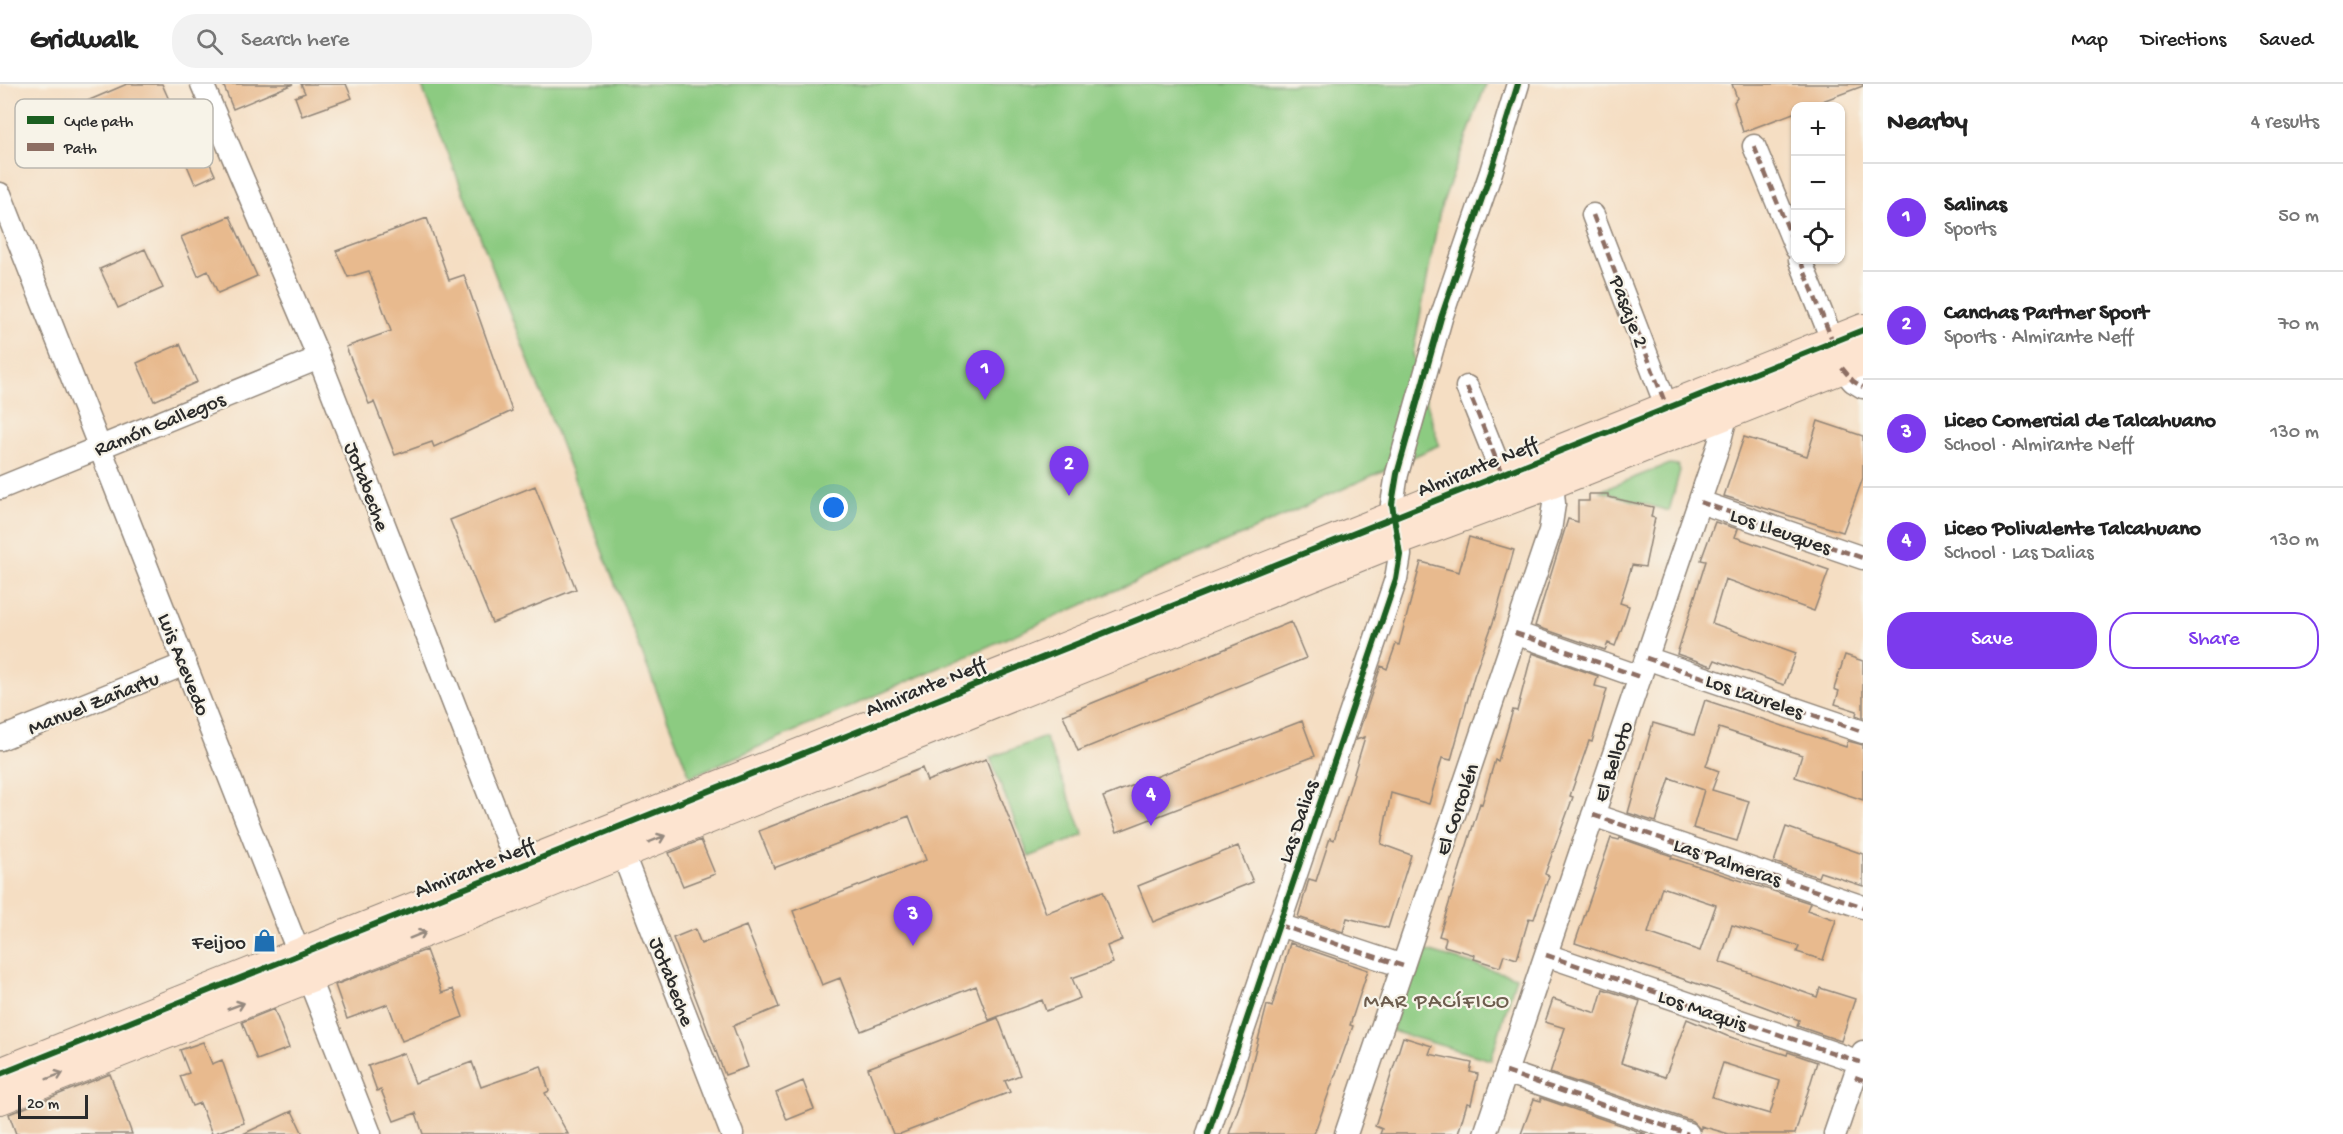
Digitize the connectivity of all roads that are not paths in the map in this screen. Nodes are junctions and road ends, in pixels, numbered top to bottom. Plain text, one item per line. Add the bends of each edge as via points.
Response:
1 (202, 84) edge
2 (1518, 84) edge
3 (208, 99) edge
4 (213, 110) edge
5 (1754, 146) dead end
6 (0, 194) edge
7 (1593, 215) dead end
8 (1791, 236) edge
9 (1802, 264) edge
10 (1863, 330) edge
11 (319, 358) junction
12 (1850, 364) edge
13 (1467, 387) dead end
14 (1723, 400) junction
15 (1667, 408) junction
16 (100, 447) junction
17 (1502, 474) junction
18 (1552, 482) junction
19 (0, 488) edge
20 (1700, 502) junction
21 (1397, 528) junction
22 (1863, 558) edge
23 (1515, 633) junction
24 (185, 664) junction
25 (1643, 667) junction
26 (1863, 732) edge
27 (0, 739) edge
28 (1593, 815) junction
29 (617, 841) junction
30 (522, 879) junction
31 (1863, 907) edge
32 (1279, 925) junction
33 (1546, 956) junction
34 (305, 966) junction
35 (1403, 966) junction
36 (1860, 1068) edge
37 (1506, 1072) junction
38 (0, 1074) edge
39 (0, 1098) edge
40 (370, 1134) edge
41 (732, 1134) edge
42 (1208, 1134) edge
43 (1346, 1134) edge
44 (1485, 1134) edge
45 (1688, 1134) edge
46 (1835, 1134) edge

1 - 3 street, Jotabeche
2 - 21 street, Las Dalias via 1418,396 1393,491
4 - 11 street, Jotabeche
5 - 8 street
6 - 16 street, Luis Acevedo
7 - 15 street, Pasaje 2
9 - 12 street
10 - 12 street, Almirante Neff
11 - 16 street, Ramón Gallegos
11 - 30 street, Jotabeche
12 - 14 street, Almirante Neff
13 - 17 street
14 - 15 street, Almirante Neff
14 - 18 street, Almirante Neff
14 - 20 street, El Belloto via 1719,444
15 - 17 street, Almirante Neff
16 - 19 street, Ramón Gallegos
16 - 24 street, Luis Acevedo
17 - 21 street, Almirante Neff
18 - 21 street, Almirante Neff
18 - 23 street, El Corcolén via 1550,531
20 - 22 street, Los Lleuques
20 - 25 street, El Belloto
21 - 29 street, Almirante Neff
21 - 32 street, Las Dalias via 1400,555 1396,579
23 - 25 street, Los Laureles
23 - 35 street, El Corcolén
24 - 27 street, Manuel Zañartu
24 - 34 street, Luis Acevedo
25 - 26 street, Los Laureles
25 - 28 street, El Belloto
28 - 31 street, Las Palmeras
28 - 33 street, El Belloto
29 - 30 street, Almirante Neff
29 - 41 street, Jotabeche
30 - 34 street, Almirante Neff
32 - 35 street
32 - 42 street, Las Dalias
33 - 36 street, Los Maquis
33 - 37 street, El Belloto
34 - 38 street, Almirante Neff
39 -> 34 street, Almirante Neff
34 - 40 street, Luis Acevedo
35 - 43 street, El Corcolén
36 - 46 street
37 - 44 street, El Belloto
37 - 45 street

